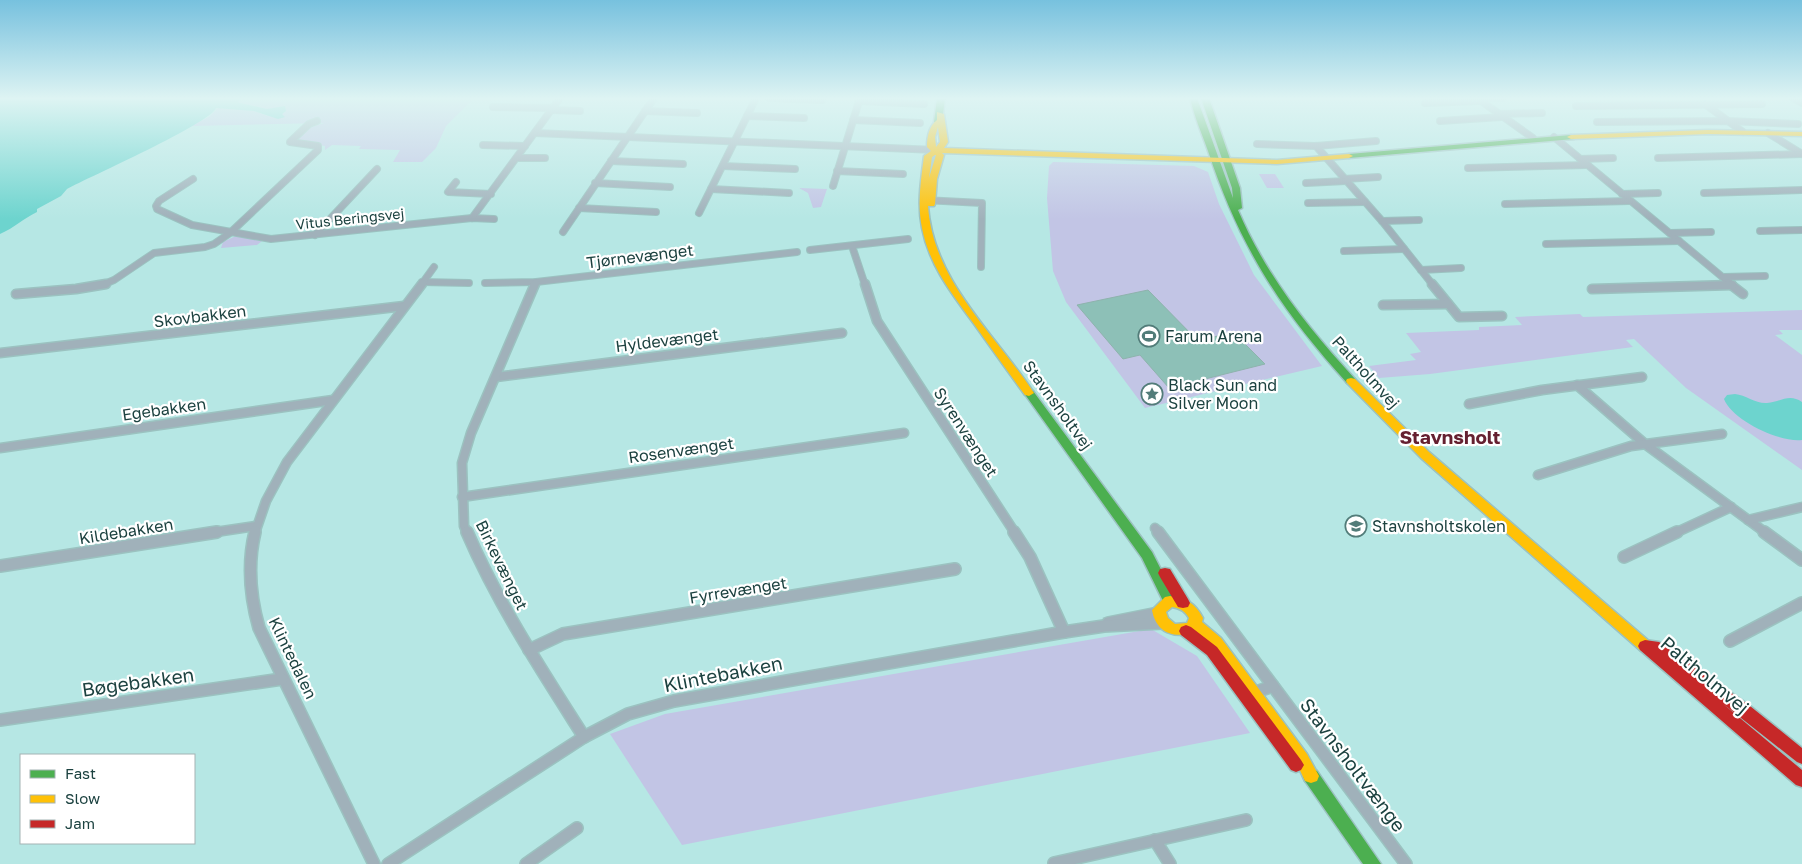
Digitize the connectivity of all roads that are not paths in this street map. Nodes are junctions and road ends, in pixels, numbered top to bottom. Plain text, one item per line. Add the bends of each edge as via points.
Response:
1 (292, 138) edge
2 (531, 138) edge
3 (626, 138) edge
4 (736, 138) edge
5 (743, 138) edge
6 (847, 138) edge
7 (943, 138) edge
8 (1211, 138) edge
9 (1215, 138) edge
10 (1531, 138) edge
11 (1556, 138) edge
12 (1777, 138) edge
13 (1376, 142) dead end
14 (846, 143) junction
15 (909, 143) dead end
16 (1257, 144) dead end
17 (483, 145) dead end
18 (525, 146) junction
19 (1316, 146) junction
20 (936, 150) junction
21 (517, 158) junction
22 (545, 158) dead end
23 (1220, 158) junction
24 (1324, 158) junction
25 (1613, 158) dead end
26 (1658, 158) dead end
27 (1580, 159) junction
28 (611, 161) junction
29 (683, 164) dead end
30 (1588, 165) junction
31 (723, 166) junction
32 (1468, 168) dead end
33 (377, 169) dead end
34 (795, 169) dead end
35 (838, 171) junction
36 (903, 174) dead end
37 (1378, 177) dead end
38 (193, 179) dead end
39 (1345, 180) junction
40 (456, 182) dead end
41 (596, 184) junction
42 (1306, 184) dead end
43 (833, 186) dead end
44 (670, 187) dead end
45 (711, 189) junction
46 (1802, 190) edge
47 (789, 193) dead end
48 (1658, 193) dead end
49 (1704, 193) dead end
50 (491, 194) junction
51 (1622, 194) junction
52 (927, 200) junction
53 (1630, 200) junction
54 (1365, 202) junction
55 (1308, 203) dead end
56 (1505, 204) dead end
57 (579, 208) junction
58 (656, 212) dead end
59 (699, 213) dead end
60 (472, 218) junction
61 (494, 219) dead end
62 (1419, 220) dead end
63 (1382, 221) junction
64 (1802, 230) edge
65 (1760, 231) dead end
66 (563, 232) dead end
67 (1711, 232) dead end
68 (230, 233) junction
69 (1670, 233) junction
70 (315, 235) junction
71 (908, 239) dead end
72 (1679, 241) junction
73 (1546, 244) dead end
74 (852, 246) junction
75 (1404, 249) junction
76 (810, 250) dead end
77 (1344, 251) dead end
78 (798, 252) dead end
79 (434, 267) dead end
80 (981, 267) dead end
81 (1461, 268) dead end
82 (1421, 270) junction
83 (1765, 276) dead end
84 (1722, 277) junction
85 (422, 282) junction
86 (536, 282) junction
87 (470, 283) dead end
88 (485, 283) dead end
89 (1732, 285) junction
90 (1592, 289) dead end
91 (16, 294) dead end
92 (1743, 294) dead end
93 (1448, 304) junction
94 (404, 306) junction
95 (1383, 306) dead end
96 (1502, 316) dead end
97 (842, 333) dead end
98 (0, 353) edge
99 (1642, 376) dead end
100 (496, 377) junction
101 (1577, 385) junction
102 (333, 400) junction
103 (1469, 404) dead end
104 (904, 433) dead end
105 (1722, 434) dead end
106 (1645, 444) junction
107 (0, 448) edge
108 (1538, 475) dead end
109 (462, 497) junction
110 (1731, 507) junction
111 (1802, 507) edge
112 (1748, 520) junction
113 (256, 526) junction
114 (1155, 528) dead end
115 (1147, 556) junction
116 (1624, 556) dead end
117 (1802, 560) edge
118 (0, 566) edge
119 (955, 569) dead end
120 (1587, 596) junction
121 (1170, 601) junction
122 (1183, 603) junction
123 (1802, 603) edge
124 (1160, 618) junction
125 (1104, 626) joint
126 (1190, 628) junction
127 (1064, 632) junction
128 (1730, 641) dead end
129 (529, 650) junction
130 (282, 679) junction
131 (1273, 686) junction
132 (1249, 695) junction
133 (0, 720) edge
134 (584, 737) junction
135 (1802, 757) edge
136 (1802, 780) edge
137 (1246, 820) dead end
138 (577, 828) dead end
139 (1155, 840) junction
140 (1054, 863) edge
141 (374, 864) edge
142 (388, 864) edge
143 (526, 864) edge
144 (1170, 864) edge
145 (1373, 864) edge
146 (1406, 864) edge

1 - 68 street via 290,142 318,146 318,150
2 - 18 street
3 - 28 street
4 - 31 street
5 - 14 street
6 - 14 street
7 - 20 street, Stavnsholtvej via 942,146
8 - 23 street, Paltholmvej
9 - 23 street, Paltholmvej
10 - 24 street
11 - 27 street
12 - 26 street via 1802,154
13 - 19 street
14 - 15 street
14 - 20 street
14 - 35 street
16 - 19 street
17 - 18 street
18 - 21 street
19 - 24 street
20 - 23 street
20 - 52 street, Stavnsholtvej via 940,155
21 - 22 street
21 - 50 street
23 - 24 street via 1277,162
23 - 120 street, Paltholmvej via 1240,225 1265,270 1283,298 1360,393 1419,451
24 - 39 street
25 - 27 street
27 - 30 street
28 - 29 street
28 - 41 street
30 - 32 street
30 - 51 street
31 - 34 street
31 - 45 street
33 - 70 street
35 - 36 street
35 - 43 street
37 - 39 street
38 - 68 street, Vitus Beringsvej via 159,201 157,209 192,225
39 - 42 street
39 - 54 street
40 - 50 street via 448,192
41 - 44 street
41 - 57 street
45 - 47 street
45 - 59 street
46 - 49 street
48 - 51 street
50 - 60 street
51 - 53 street
52 - 80 street via 982,203
52 - 115 street, Stavnsholtvej via 934,237 945,265 944,272 955,292
53 - 56 street
53 - 69 street
54 - 55 street
54 - 63 street
57 - 58 street
57 - 66 street
60 - 61 street, Vitus Beringsvej
60 - 70 street, Vitus Beringsvej
62 - 63 street
63 - 75 street
64 - 65 street
67 - 69 street
68 - 70 street, Vitus Beringsvej via 271,239
68 - 91 street via 205,247 154,253 108,283
69 - 72 street
71 - 74 street
72 - 73 street
72 - 84 street
74 - 76 street
74 - 127 street, Syrenvænget via 877,321 1030,558
75 - 77 street
75 - 82 street
78 - 86 street, Tjørnevænget
79 - 85 street, Klintedalen
81 - 82 street
82 - 93 street
83 - 84 street
84 - 89 street
85 - 87 street
85 - 94 street, Klintedalen
86 - 88 street, Tjørnevænget
86 - 100 street, Birkevænget
89 - 90 street
89 - 92 street
93 - 95 street
93 - 96 street via 1459,317
94 - 98 street, Skovbakken
94 - 102 street, Klintedalen
97 - 100 street, Hyldevænget
99 - 101 street
100 - 109 street, Birkevænget via 471,433 462,463
101 - 103 street
101 - 106 street
102 - 107 street, Egebakken
102 - 113 street, Klintedalen via 287,462 269,492
104 - 109 street, Rosenvænget
105 - 106 street
106 - 108 street
106 - 110 street
109 - 129 street, Birkevænget via 464,526 478,558
110 - 112 street
110 - 116 street
111 - 112 street
112 - 117 street
113 - 118 street, Kildebakken
113 - 130 street, Klintedalen via 249,560 250,595 258,628
114 - 131 street, Stavnsholtvænge
115 - 121 street, Stavnsholtvej
115 - 122 street, Stavnsholtvej via 1166,574
119 - 129 street, Fyrrevænget via 564,634
120 - 135 street, Paltholmvej via 1737,705
120 - 136 street, Paltholmvej
121 - 122 street
121 - 124 street via 1160,606
122 - 126 street via 1195,614
123 - 128 street
124 - 125 street, Klintebakken
124 - 126 street via 1174,630
125 - 127 street, Klintebakken
126 - 132 street
127 - 134 street, Klintebakken via 674,701 628,714
129 - 134 street, Birkevænget
130 - 133 street, Bøgebakken
130 - 141 street, Klintedalen
131 - 132 street
131 - 146 street, Stavnsholtvænge
132 - 145 street via 1293,762 1317,787
134 - 142 street, Klintebakken
137 - 139 street
138 - 143 street
139 - 140 street
139 - 144 street

